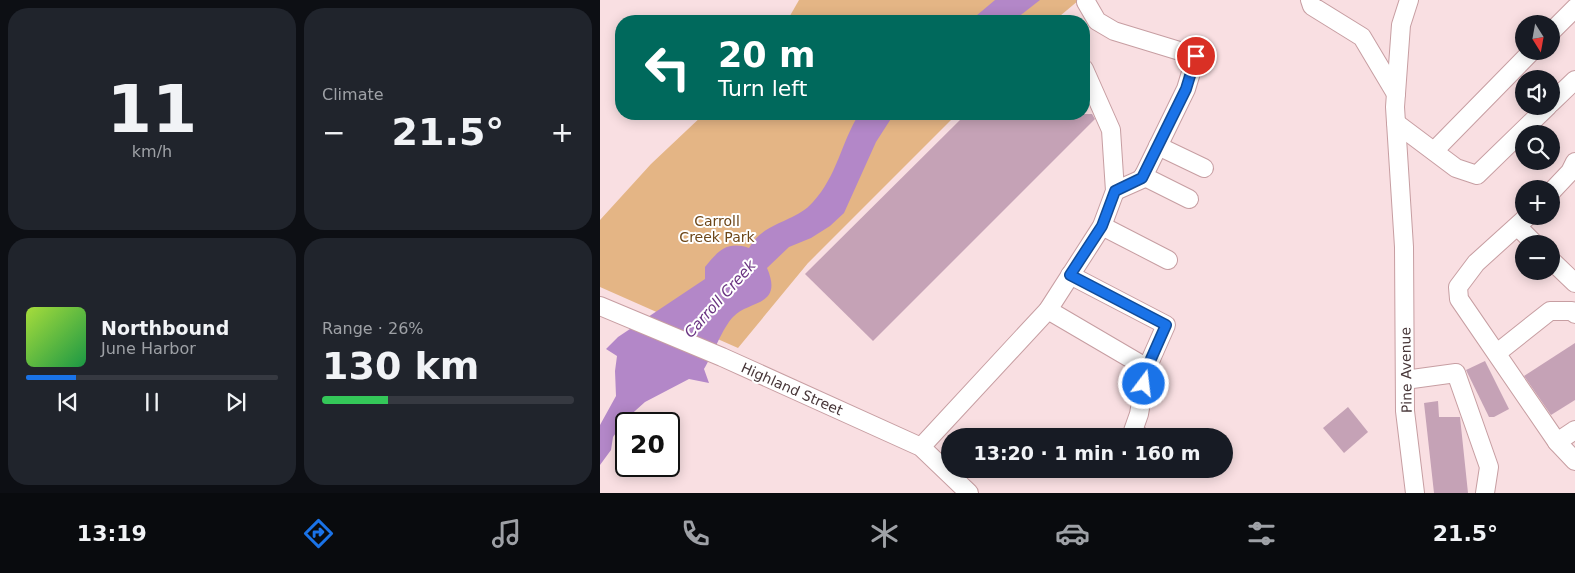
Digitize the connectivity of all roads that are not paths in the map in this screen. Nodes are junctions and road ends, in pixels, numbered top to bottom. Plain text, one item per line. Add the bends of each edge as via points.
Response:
1 (1310, 0) edge
2 (1409, 0) edge
3 (1086, 2) dead end
4 (1575, 8) edge
5 (1560, 23) edge
6 (1523, 60) edge
7 (1575, 80) edge
8 (1090, 83) edge
9 (1396, 94) junction
10 (1560, 94) edge
11 (1539, 115) edge
12 (1396, 123) junction
13 (1158, 146) junction
14 (1434, 151) junction
15 (1575, 162) edge
16 (1204, 168) dead end
17 (1143, 176) junction
18 (1560, 183) edge
19 (1115, 191) junction
20 (1189, 199) dead end
21 (1520, 225) edge
22 (1102, 226) junction
23 (1168, 260) dead end
24 (1560, 269) edge
25 (1070, 275) junction
26 (1575, 283) edge
27 (600, 306) edge
28 (1048, 310) junction
29 (1575, 314) edge
30 (1497, 353) junction
31 (1147, 368) junction
32 (1405, 380) junction
33 (1134, 428) edge
34 (1575, 430) edge
35 (1557, 442) junction
36 (921, 447) junction
37 (1575, 461) edge
38 (970, 493) edge
39 (1415, 493) edge
40 (1485, 493) edge

1 - 9 street via 1312,6 1362,37
2 - 9 street, Pine Avenue via 1401,25
3 - 13 street via 1097,21 1114,31 1196,56 1186,89
4 - 5 street
6 - 14 street
7 - 10 street
8 - 19 street via 1110,130
9 - 12 street, Pine Avenue
11 - 14 street via 1477,175 1456,168
12 - 14 street
12 - 32 street, Pine Avenue via 1404,247
13 - 16 street
13 - 17 street
15 - 18 street
17 - 19 street
17 - 20 street
19 - 22 street
21 - 30 street via 1476,263 1458,287 1459,299
22 - 23 street
22 - 25 street
24 - 26 street
25 - 28 street
25 - 31 street via 1166,325
27 - 36 street, Highland Street
28 - 31 street
28 - 36 street
29 - 30 street via 1572,311 1550,311
30 - 35 street
31 - 33 street
32 - 39 street, Pine Avenue via 1405,411
32 - 40 street via 1456,373 1489,467
34 - 35 street
35 - 37 street
36 - 38 street, Highland Street

